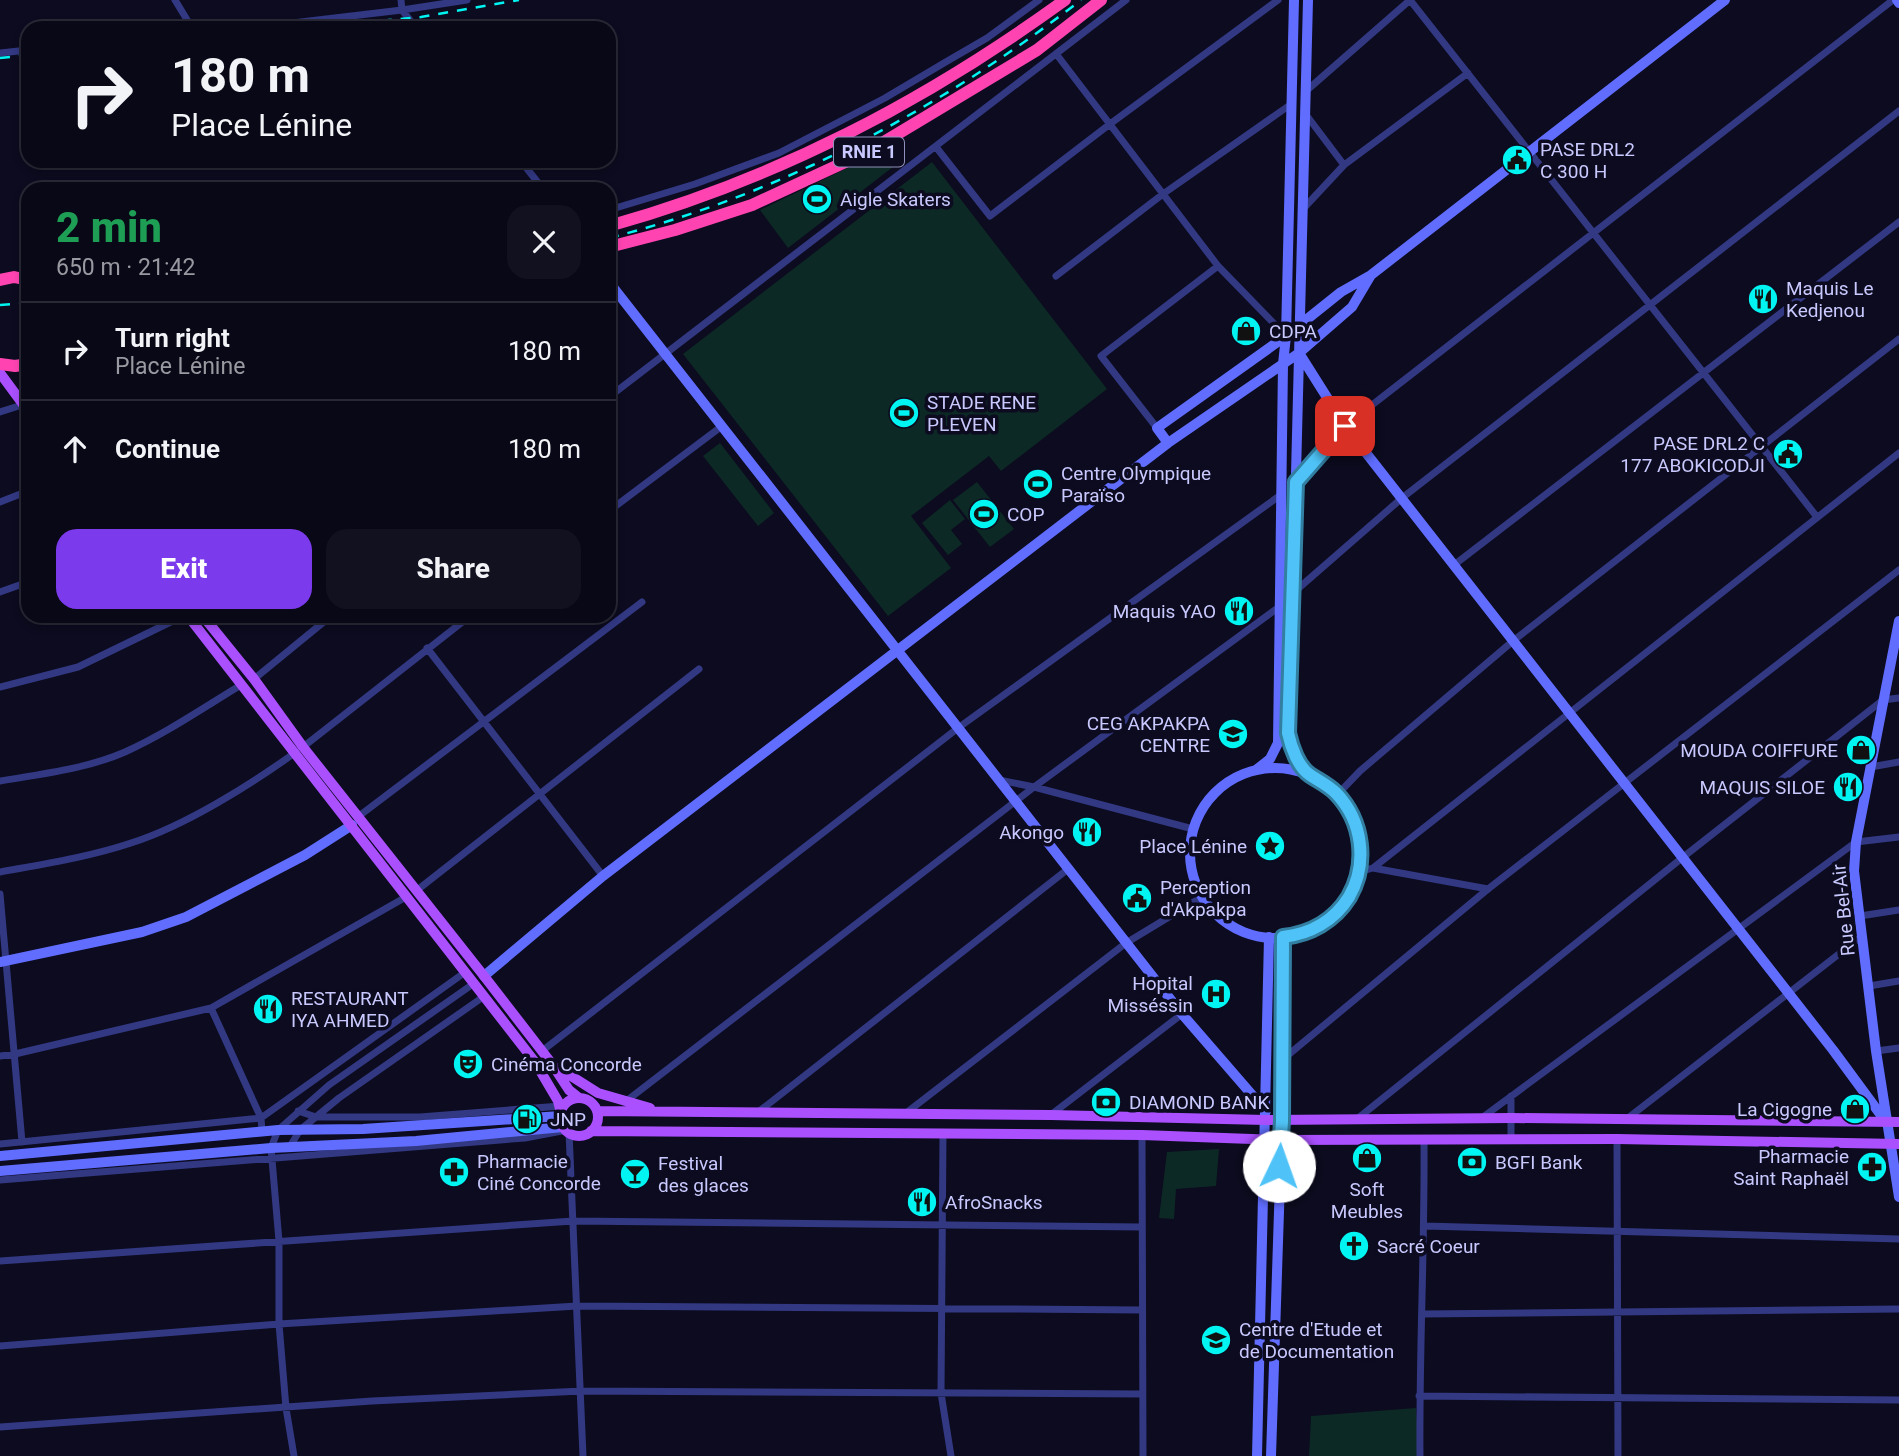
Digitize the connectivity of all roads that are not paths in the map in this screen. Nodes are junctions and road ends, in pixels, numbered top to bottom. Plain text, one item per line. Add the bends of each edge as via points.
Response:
1 (174, 0) edge
2 (401, 0) edge
3 (467, 0) edge
4 (1039, 0) edge
5 (1065, 0) edge
6 (1101, 0) edge
7 (1126, 0) edge
8 (1278, 0) edge
9 (1294, 0) edge
10 (1307, 0) edge
11 (1410, 0) edge
12 (1725, 0) edge
13 (1896, 1) edge
14 (402, 10) junction
15 (188, 21) edge
16 (309, 21) edge
17 (411, 21) edge
18 (21, 51) edge
19 (0, 53) edge
20 (1057, 55) junction
21 (1468, 73) junction
22 (1305, 92) junction
23 (1290, 105) junction
24 (1304, 111) junction
25 (1899, 111) edge
26 (1110, 124) junction
27 (936, 147) junction
28 (1530, 152) junction
29 (1344, 165) junction
30 (526, 168) edge
31 (538, 182) edge
32 (1163, 194) junction
33 (616, 209) edge
34 (1302, 210) junction
35 (1899, 222) edge
36 (616, 224) edge
37 (1594, 233) junction
38 (616, 245) edge
39 (1218, 266) junction
40 (1371, 275) junction
41 (1056, 276) dead end
42 (3, 278) edge
43 (21, 279) edge
44 (616, 292) edge
45 (1650, 305) junction
46 (1299, 327) junction
47 (1286, 337) junction
48 (1899, 340) edge
49 (1299, 353) junction
50 (666, 354) junction
51 (0, 364) edge
52 (1283, 364) junction
53 (21, 365) edge
54 (0, 373) edge
55 (1703, 373) junction
56 (616, 392) edge
57 (21, 402) edge
58 (21, 409) edge
59 (0, 412) edge
60 (722, 426) junction
61 (1345, 426) junction
62 (1157, 428) junction
63 (1168, 443) junction
64 (1762, 447) junction
65 (1899, 453) edge
66 (1296, 482) junction
67 (21, 494) edge
68 (1282, 494) junction
69 (1402, 498) junction
70 (0, 502) edge
71 (616, 506) edge
72 (1817, 517) junction
73 (1454, 565) junction
74 (1899, 570) edge
75 (21, 584) edge
76 (0, 592) edge
77 (1293, 593) junction
78 (642, 602) dead end
79 (1279, 607) junction
80 (1899, 621) edge
81 (616, 622) edge
82 (171, 623) edge
83 (192, 623) edge
84 (209, 623) edge
85 (322, 623) edge
86 (461, 623) edge
87 (614, 623) edge
88 (1513, 641) junction
89 (427, 648) junction
90 (897, 650) junction
91 (699, 669) dead end
92 (254, 679) junction
93 (241, 685) junction
94 (0, 687) edge
95 (1899, 698) edge
96 (1883, 701) junction
97 (1569, 713) junction
98 (484, 722) junction
99 (958, 728) junction
100 (300, 750) junction
101 (1899, 762) edge
102 (1871, 767) junction
103 (1255, 770) junction
104 (1308, 774) junction
105 (999, 780) junction
106 (0, 781) edge
107 (1624, 784) junction
108 (1034, 787) junction
109 (540, 794) junction
110 (1338, 794) junction
111 (1015, 801) junction
112 (355, 821) junction
113 (1193, 829) junction
114 (1899, 837) edge
115 (1856, 842) junction
116 (1682, 858) junction
117 (1373, 868) junction
118 (1068, 869) junction
119 (0, 872) edge
120 (1359, 872) junction
121 (603, 876) junction
122 (1488, 888) junction
123 (0, 894) edge
124 (411, 894) junction
125 (1202, 897) junction
126 (1899, 910) edge
127 (1860, 916) junction
128 (1737, 929) junction
129 (1862, 936) junction
130 (1269, 937) junction
131 (1283, 937) junction
132 (1126, 943) junction
133 (3, 962) edge
134 (464, 973) junction
135 (484, 976) junction
136 (1899, 981) edge
137 (473, 984) junction
138 (1869, 986) junction
139 (1788, 994) junction
140 (483, 997) junction
141 (211, 1008) junction
142 (1182, 1014) junction
143 (1899, 1048) edge
144 (542, 1051) junction
145 (1876, 1051) junction
146 (15, 1054) junction
147 (0, 1056) edge
148 (1282, 1060) junction
149 (552, 1064) junction
150 (1511, 1096) junction
151 (579, 1098) junction
152 (625, 1102) junction
153 (298, 1111) junction
154 (597, 1111) junction
155 (684, 1113) junction
156 (757, 1114) junction
157 (903, 1115) junction
158 (1051, 1115) junction
159 (1266, 1116) junction
160 (316, 1117) junction
161 (261, 1118) junction
162 (1480, 1118) junction
163 (1511, 1118) junction
164 (1627, 1120) junction
165 (564, 1121) junction
166 (1282, 1121) junction
167 (1354, 1121) junction
168 (1886, 1122) junction
169 (1899, 1122) edge
170 (278, 1130) junction
171 (300, 1130) junction
172 (262, 1131) junction
173 (591, 1132) junction
174 (943, 1134) junction
175 (1142, 1135) junction
176 (1424, 1139) junction
177 (1617, 1139) junction
178 (1265, 1140) junction
179 (1280, 1140) junction
180 (1511, 1140) junction
181 (22, 1142) junction
182 (0, 1144) edge
183 (1895, 1144) edge
184 (289, 1148) junction
185 (271, 1153) junction
186 (0, 1156) edge
187 (1896, 1162) edge
188 (0, 1171) edge
189 (0, 1180) edge
190 (1899, 1197) edge
191 (573, 1221) junction
192 (942, 1225) junction
193 (1425, 1226) junction
194 (1142, 1227) junction
195 (1617, 1232) junction
196 (1899, 1238) edge
197 (279, 1241) junction
198 (0, 1261) edge
199 (578, 1306) junction
200 (942, 1309) junction
201 (1899, 1309) edge
202 (1142, 1310) junction
203 (1617, 1313) junction
204 (1423, 1314) junction
205 (279, 1324) junction
206 (0, 1346) edge
207 (582, 1391) junction
208 (941, 1393) junction
209 (1142, 1394) junction
210 (1419, 1396) junction
211 (1618, 1398) junction
212 (1899, 1400) edge
213 (286, 1408) junction
214 (0, 1427) edge
215 (294, 1456) edge
216 (583, 1456) edge
217 (951, 1456) edge
218 (1143, 1456) edge
219 (1258, 1456) edge
220 (1271, 1456) edge
221 (1420, 1456) edge
222 (1618, 1456) edge

1 - 15 street
2 - 14 street
3 - 14 street
4 - 33 street via 944,63 779,153
5 - 36 highway, RNIE 1 via 973,64 879,117 744,181
6 - 38 highway, RNIE 1 via 1037,51 869,151 752,205
7 - 20 street
8 - 26 street
9 - 23 street
10 - 22 street
11 - 21 street
11 - 22 street
12 - 28 street
13 - 37 street
14 - 16 street
14 - 17 street
18 - 19 street
20 - 26 street
20 - 27 street
21 - 28 street
21 - 29 street
22 - 24 street
23 - 32 street
23 - 47 street
24 - 29 street
24 - 34 street
25 - 45 street
26 - 27 street via 990,216
26 - 32 street
27 - 50 street
28 - 37 street
28 - 40 street
29 - 34 street
30 - 31 street
32 - 39 street
32 - 41 street
34 - 46 street
35 - 55 street
37 - 45 street
37 - 61 street
39 - 47 street
39 - 62 street via 1101,356
40 - 46 street via 1341,292
40 - 49 street via 1353,307
42 - 43 highway
44 - 50 street
45 - 55 street
45 - 69 street
46 - 47 street
46 - 49 street
47 - 52 street
47 - 62 street
48 - 64 street
49 - 52 street
49 - 61 street
49 - 66 street
50 - 56 street
50 - 60 street
51 - 53 highway
52 - 63 street
52 - 68 street
54 - 57 main road
55 - 64 street
55 - 73 street
58 - 59 street
60 - 71 street
60 - 90 street
61 - 66 street
61 - 69 street
62 - 63 street
63 - 90 street
64 - 72 street
64 - 88 street
65 - 72 street
66 - 77 street
67 - 70 street
68 - 79 street
68 - 99 street
69 - 73 street
69 - 77 street
72 - 97 street
73 - 88 street
74 - 107 street
75 - 76 street
77 - 104 street via 1288,733
78 - 81 street
79 - 103 street via 1278,743 1270,759
79 - 108 street
80 - 96 street, Rue Bel-Air
82 - 94 street via 78,667
83 - 93 main road
84 - 92 main road
85 - 92 street
86 - 89 street
87 - 98 street
88 - 97 street
88 - 110 street
89 - 98 street
89 - 100 street
90 - 99 street
90 - 121 street
91 - 109 street
92 - 100 main road
93 - 100 main road
93 - 106 street via 125,752 81,766
95 - 96 street
96 - 102 street, Rue Bel-Air
96 - 116 street
97 - 107 street
97 - 117 street
98 - 109 street
98 - 112 street
99 - 105 street
99 - 144 street
100 - 112 main road
100 - 119 street via 260,779 157,833 112,849
101 - 102 street
102 - 115 street, Rue Bel-Air
103 - 104 street via 1284,768
103 - 113 street via 1215,792
104 - 110 street
105 - 108 street
105 - 111 street
107 - 116 street
107 - 122 street
108 - 111 street
108 - 113 street
109 - 121 street
109 - 124 street
110 - 120 street via 1358,830
111 - 118 street
111 - 152 street
112 - 124 main road
112 - 133 street via 305,855 186,917 142,932
113 - 125 street via 1190,864
114 - 115 street
115 - 127 street, Rue Bel-Air via 1854,871
115 - 128 street
116 - 128 street
116 - 167 street
117 - 120 street
117 - 122 street
118 - 132 street
118 - 156 street
120 - 131 street via 1349,896 1332,916 1310,931
121 - 135 street
122 - 148 street
123 - 133 street
124 - 134 main road
124 - 135 main road
124 - 141 street
125 - 130 street via 1231,926
125 - 132 street
126 - 127 street
127 - 129 street, Rue Bel-Air
128 - 139 street
128 - 150 street
129 - 138 street, Rue Bel-Air
129 - 139 street
130 - 131 street
130 - 159 street
131 - 148 street
132 - 142 street
132 - 157 street
133 - 146 street
134 - 137 main road
134 - 161 street
135 - 144 main road
136 - 138 street
137 - 140 main road
137 - 153 street
138 - 145 street, Rue Bel-Air
139 - 164 street
139 - 168 street
140 - 160 street
140 - 165 main road via 540,1069
141 - 146 street
141 - 161 street
142 - 158 street
142 - 159 street
143 - 145 street
144 - 149 main road
145 - 168 street, Rue Bel-Air
146 - 147 street
146 - 181 street
148 - 166 street
149 - 151 main road
149 - 152 main road via 588,1089
150 - 162 street
150 - 163 street
151 - 154 main road
151 - 165 main road via 567,1102
152 - 155 main road
153 - 160 street
153 - 170 street
154 - 155 main road
154 - 173 main road
155 - 156 main road
156 - 157 main road
157 - 158 main road
158 - 159 main road
159 - 166 main road
159 - 178 street
160 - 165 street
160 - 171 street
161 - 172 street
161 - 181 street
162 - 163 main road
162 - 167 main road
163 - 164 main road
163 - 180 street
164 - 168 main road
165 - 171 street
165 - 173 main road via 580,1135
165 - 184 street via 416,1141
165 - 185 street via 525,1138
165 - 191 street
166 - 167 main road
166 - 179 street
168 - 169 main road
168 - 183 street, Rue Bel-Air
170 - 171 street
170 - 172 street
170 - 185 street
171 - 184 street
172 - 186 street
173 - 174 main road
174 - 175 main road
174 - 192 street
175 - 178 main road
175 - 194 street
176 - 179 main road
176 - 180 main road
176 - 193 street
177 - 180 main road
177 - 183 main road
177 - 195 street
178 - 179 main road
178 - 219 street
179 - 220 street
181 - 182 street
183 - 187 street, Rue Bel-Air
184 - 185 street
185 - 188 street
185 - 189 street
185 - 197 street
187 - 190 street, Rue Bel-Air
191 - 192 street
191 - 197 street
191 - 199 street
192 - 194 street
192 - 200 street
193 - 195 street
193 - 204 street
194 - 202 street
195 - 196 street
195 - 203 street
197 - 198 street
197 - 205 street
199 - 200 street
199 - 205 street
199 - 207 street
200 - 202 street
200 - 208 street
201 - 203 street
202 - 209 street
203 - 204 street
203 - 211 street
204 - 210 street
205 - 206 street
205 - 213 street
207 - 208 street
207 - 213 street
207 - 216 street
208 - 209 street
208 - 217 street
209 - 218 street
210 - 211 street
210 - 221 street
211 - 212 street
211 - 222 street
213 - 214 street
213 - 215 street

